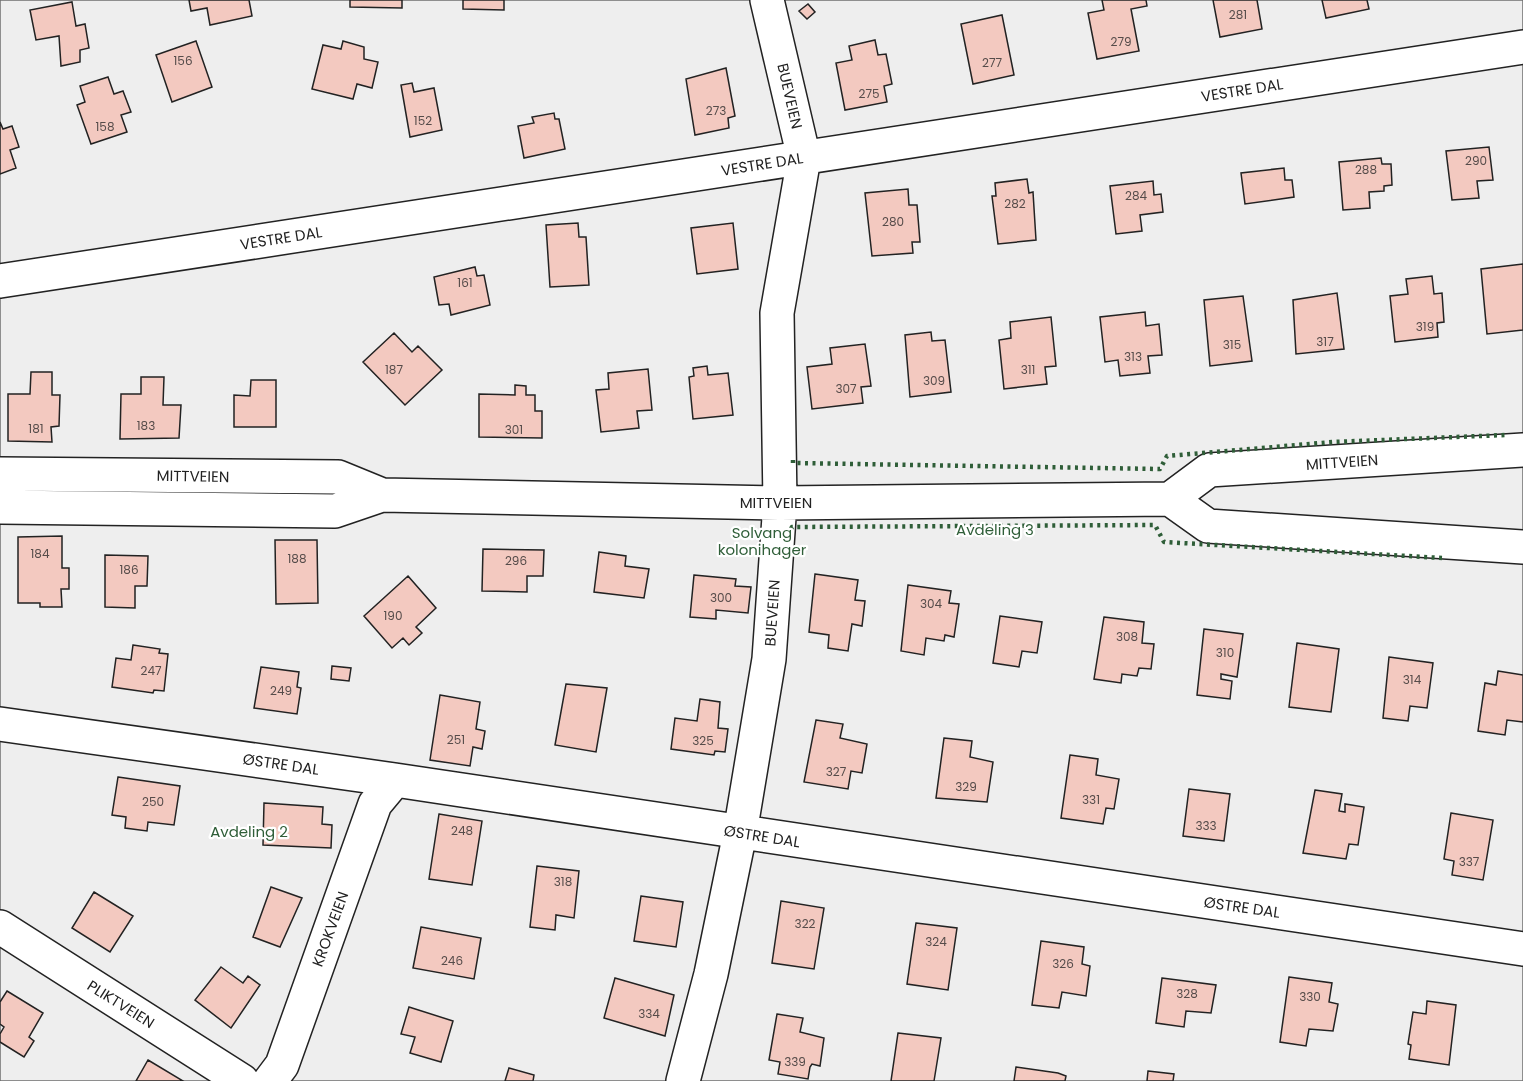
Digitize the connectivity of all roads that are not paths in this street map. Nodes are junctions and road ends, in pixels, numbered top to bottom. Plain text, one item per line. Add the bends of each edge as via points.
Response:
1 (767, 0) edge
2 (1523, 47) edge
3 (804, 158) junction
4 (0, 281) edge
5 (1523, 450) edge
6 (0, 474) edge
7 (382, 495) junction
8 (1170, 499) junction
9 (780, 502) junction
10 (0, 507) edge
11 (1523, 547) edge
12 (0, 724) edge
13 (395, 780) junction
14 (740, 833) junction
15 (0, 927) edge
16 (1523, 949) edge
17 (242, 1081) edge
18 (270, 1081) edge
19 (683, 1081) edge

1 - 3 street, BUEVEIEN
2 - 3 street, VESTRE DAL
3 - 4 street, VESTRE DAL
3 - 9 street, BUEVEIEN via 777,314
5 - 8 street, MITTVEIEN via 1209,470
6 - 7 street, MITTVEIEN via 338,477
7 - 9 street, MITTVEIEN
7 - 10 street, MITTVEIEN via 335,511
8 - 9 street, MITTVEIEN
8 - 11 street via 1208,526
9 - 14 street, BUEVEIEN via 769,658
12 - 13 street, ØSTRE DAL
13 - 14 street, ØSTRE DAL
13 - 18 street, KROKVEIEN via 375,804 282,1065
14 - 16 street, ØSTRE DAL
14 - 19 street, BUEVEIEN via 711,974
15 - 17 street, PLIKTVEIEN

